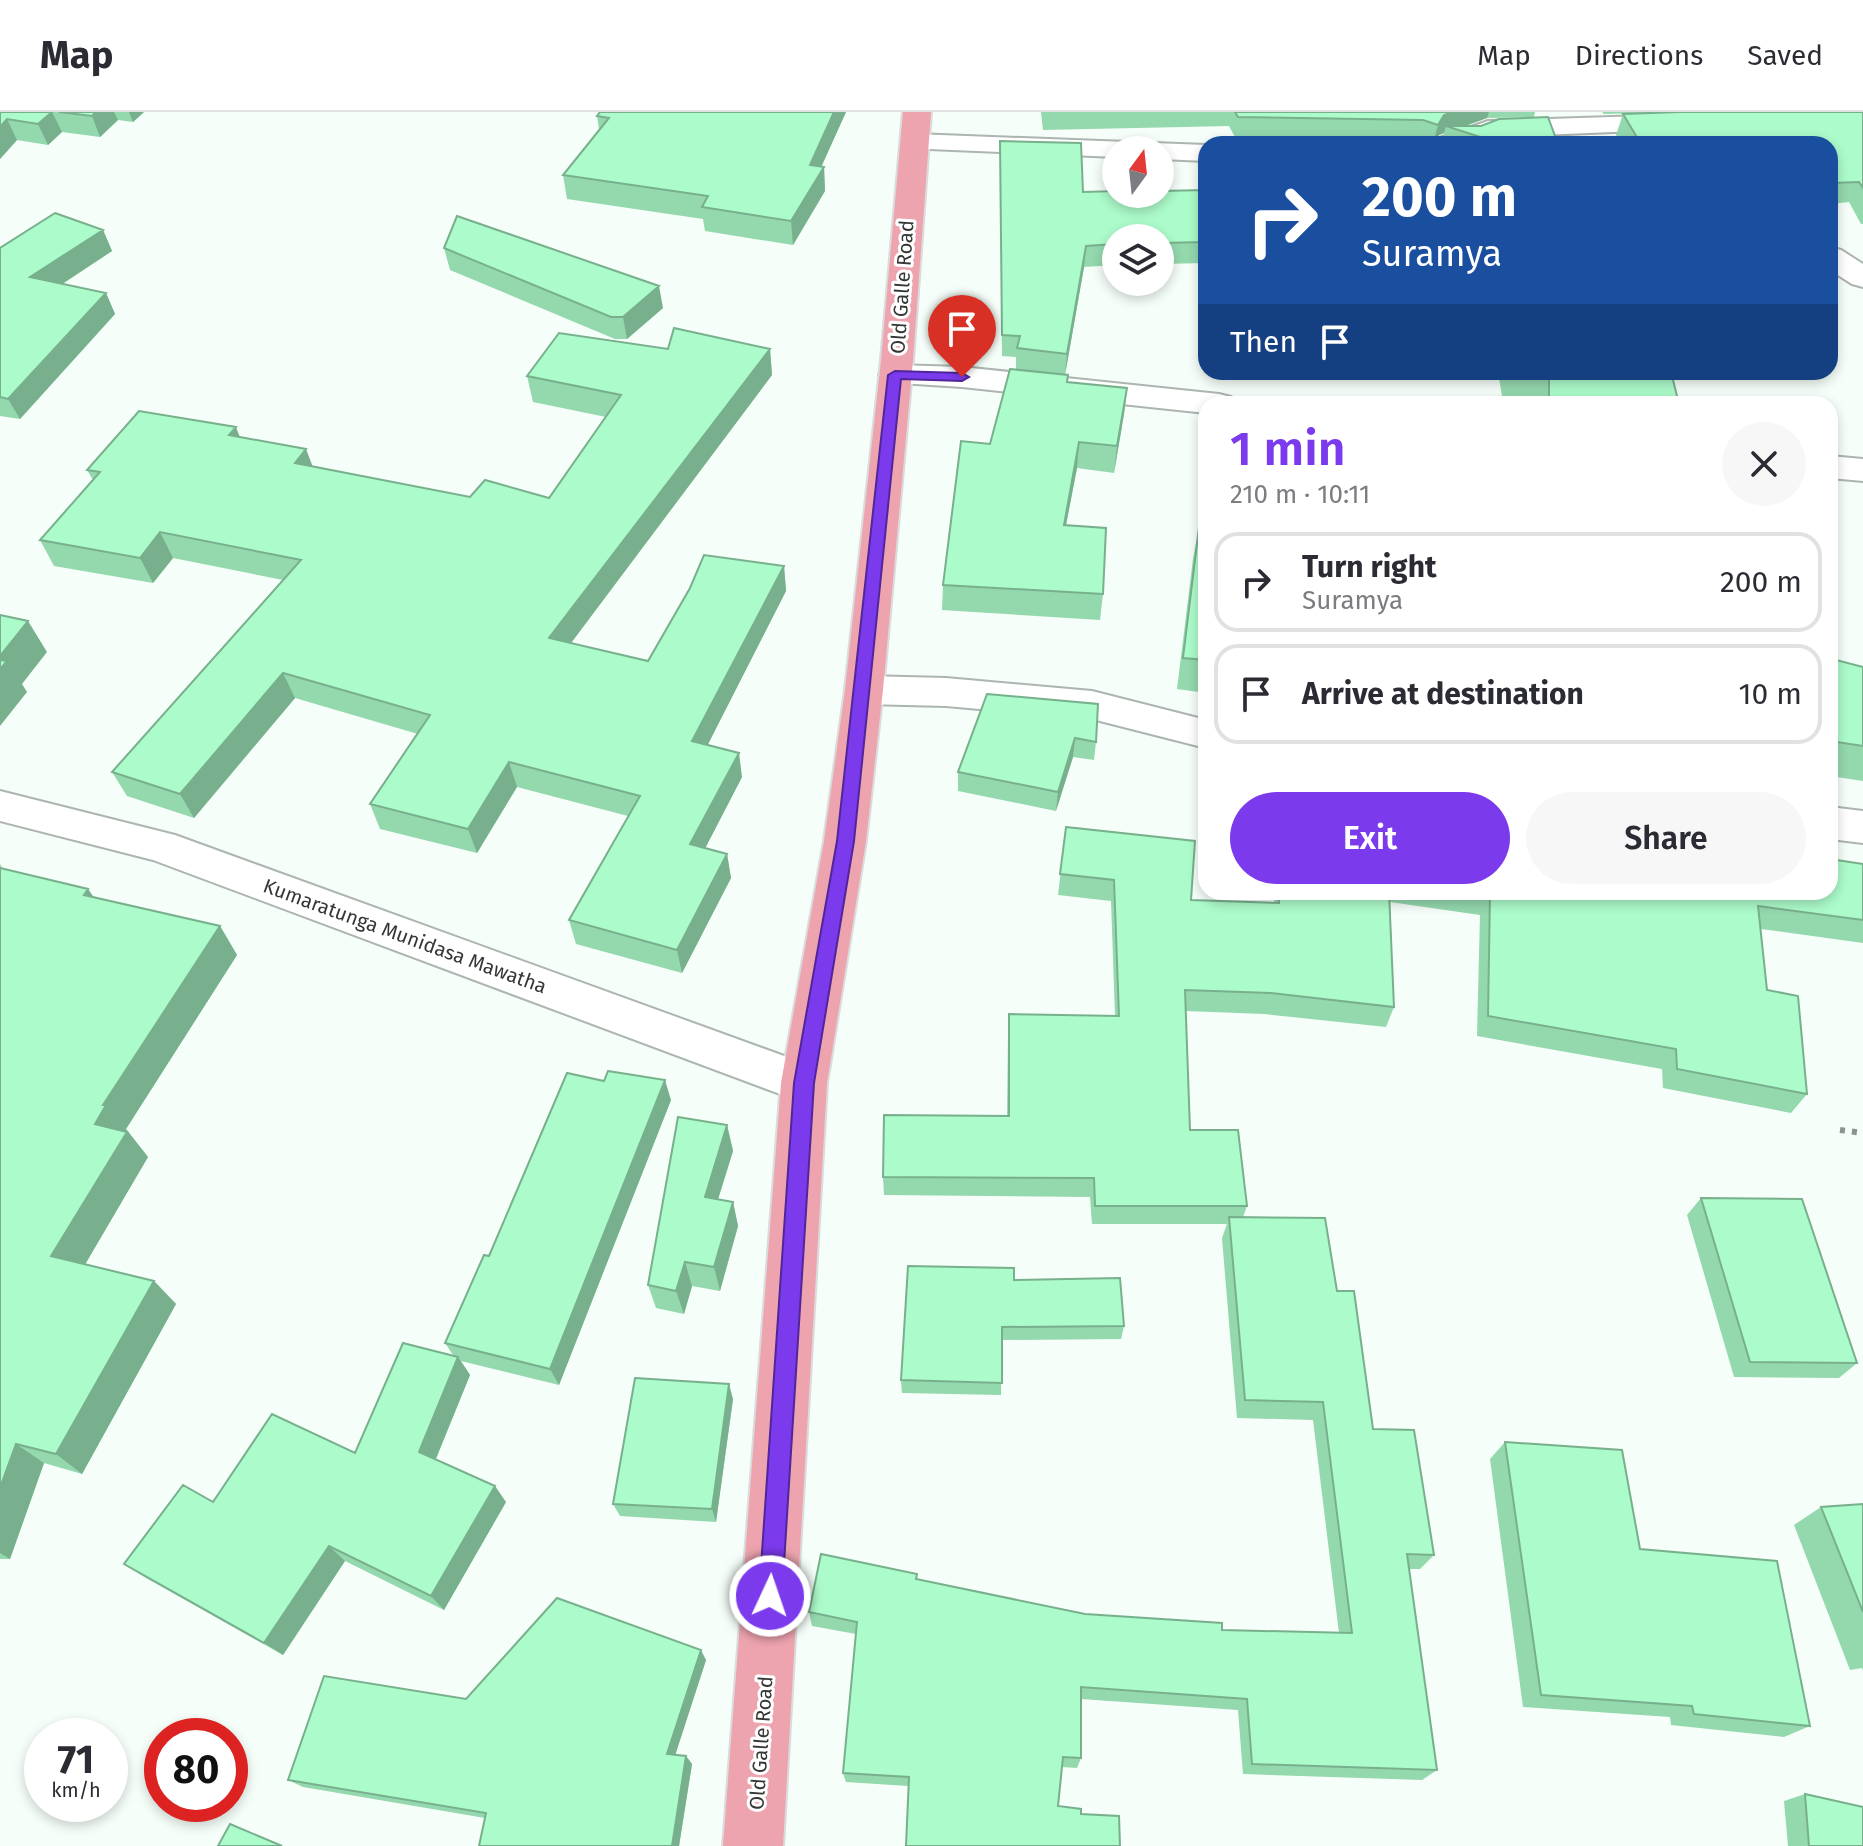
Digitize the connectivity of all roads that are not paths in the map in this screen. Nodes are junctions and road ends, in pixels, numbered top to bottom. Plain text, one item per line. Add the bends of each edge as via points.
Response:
1 (1675, 123) edge
2 (916, 127) edge
3 (1470, 136) edge
4 (1102, 146) edge
5 (1174, 152) edge
6 (1198, 153) edge
7 (1838, 261) edge
8 (1863, 278) edge
9 (895, 375) junction
10 (1198, 402) edge
11 (1838, 468) edge
12 (1863, 470) edge
13 (864, 690) junction
14 (1198, 732) edge
15 (0, 806) edge
16 (1838, 824) edge
17 (1863, 827) edge
18 (804, 1083) junction
19 (753, 1846) edge

1 - 3 street via 1488,129
2 - 4 street
2 - 9 highway, Old Galle Road
5 - 6 street
7 - 8 street
9 - 10 street
9 - 13 highway, Old Galle Road
11 - 12 street
13 - 14 street via 1092,705
13 - 18 highway, Old Galle Road via 845,841
15 - 18 street, Kumaratunga Munidasa Mawatha via 160,846
16 - 17 street
18 - 19 highway, Old Galle Road

